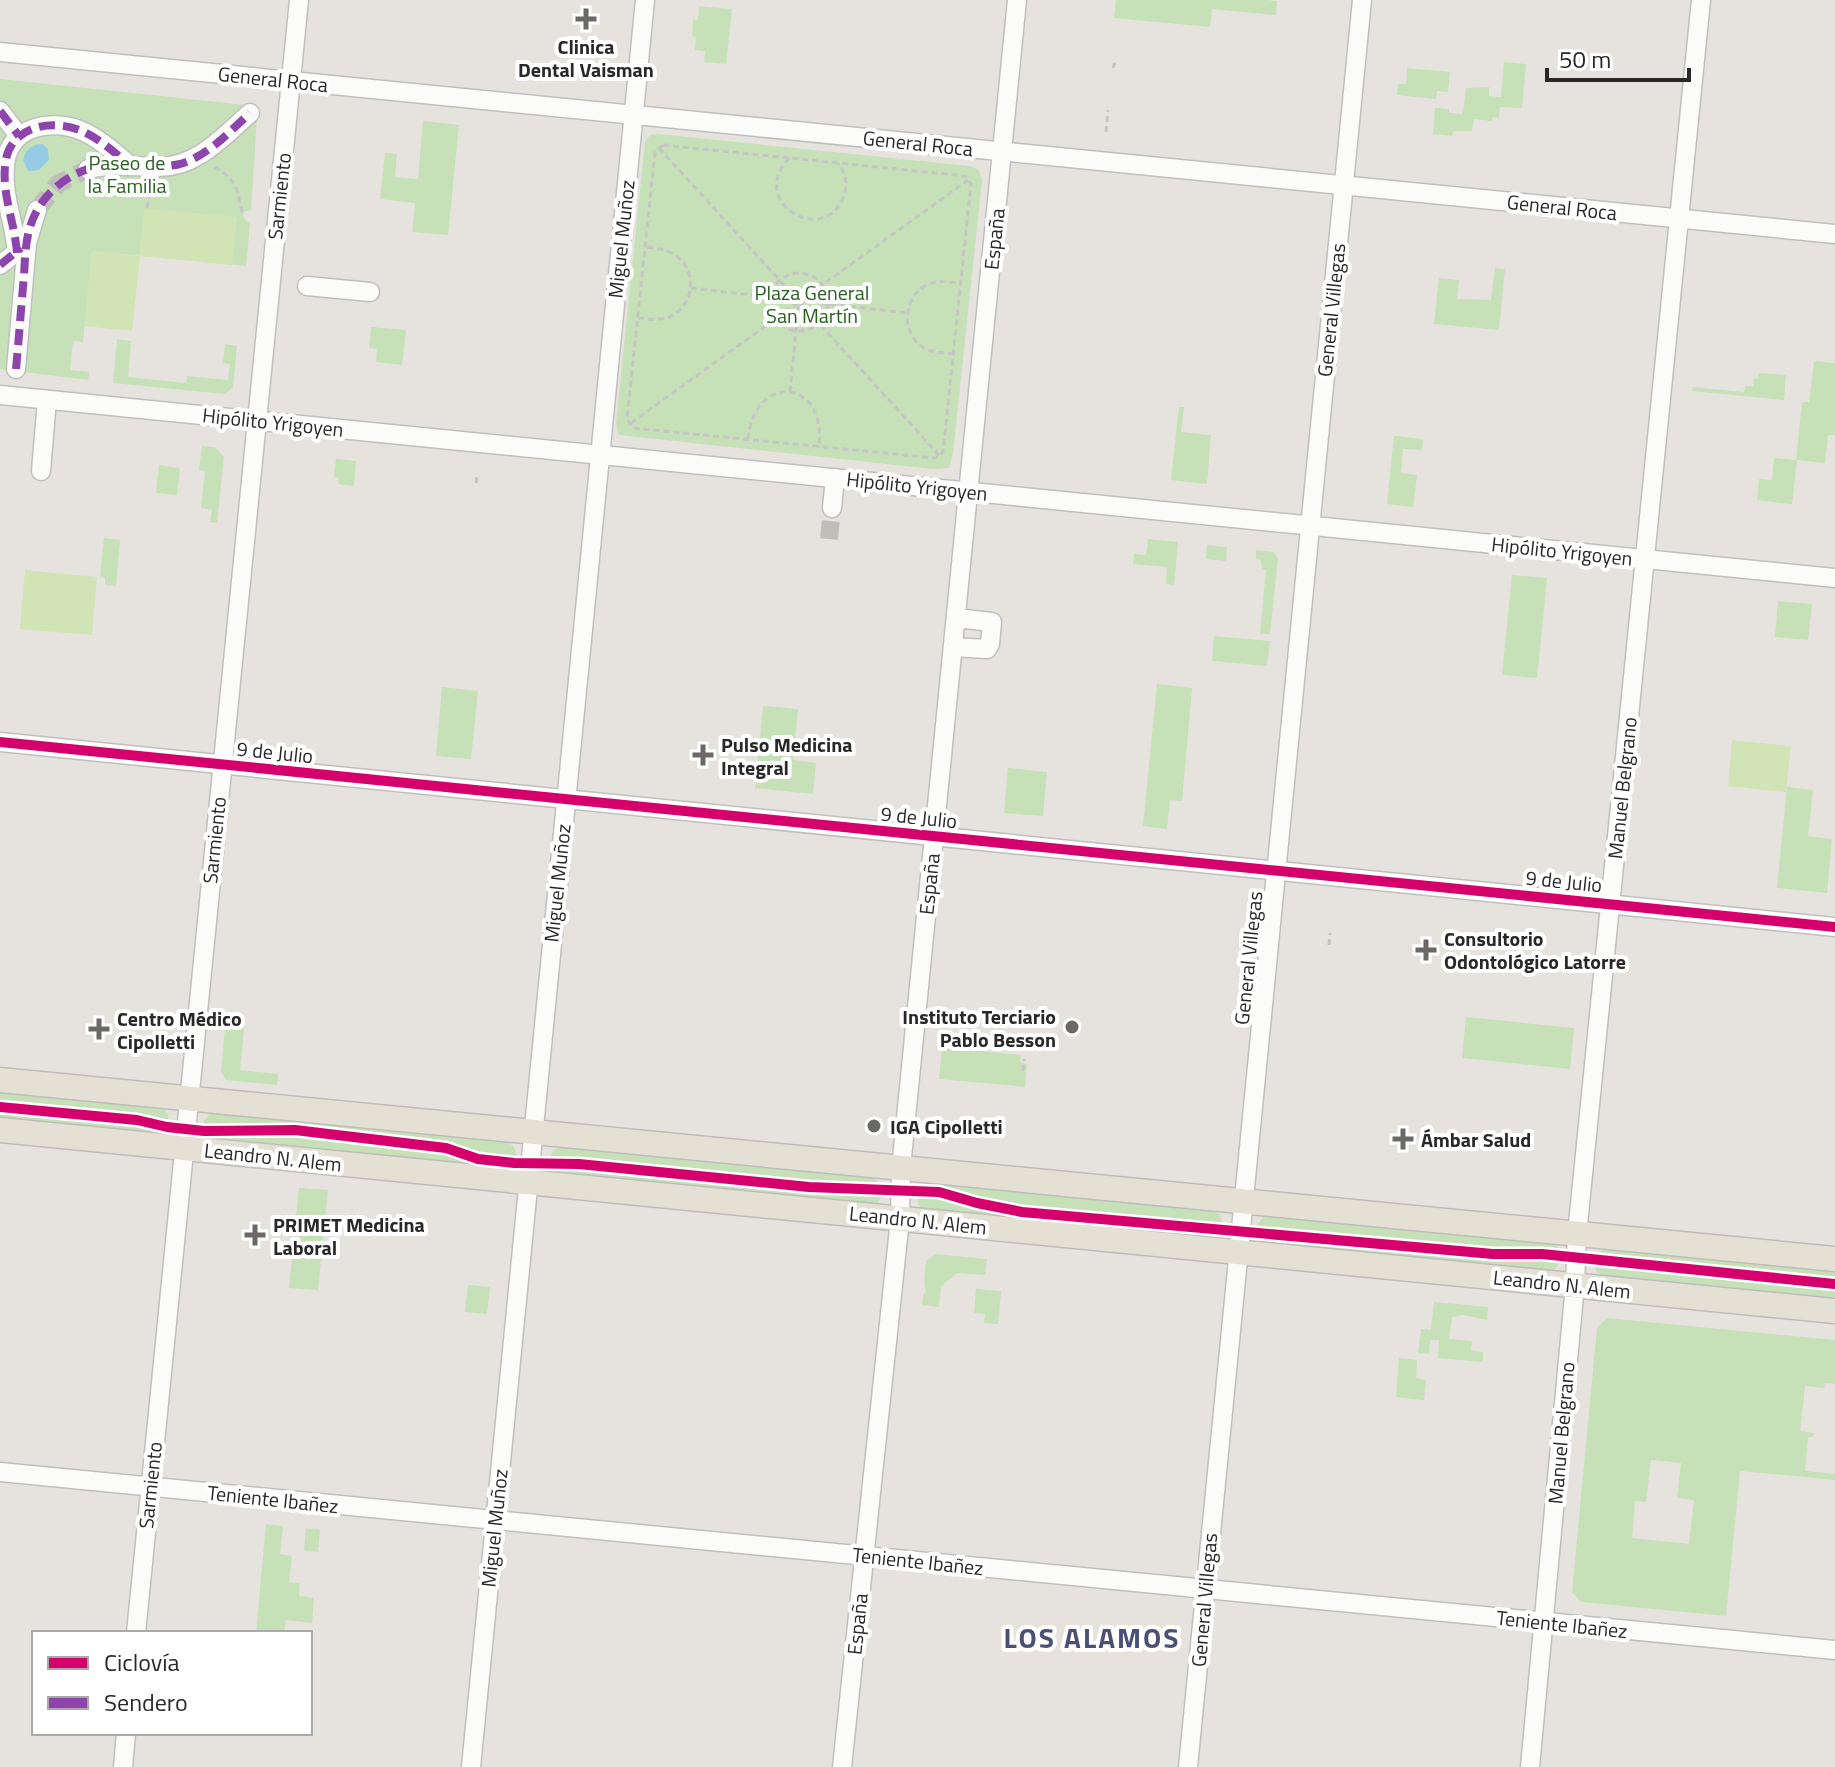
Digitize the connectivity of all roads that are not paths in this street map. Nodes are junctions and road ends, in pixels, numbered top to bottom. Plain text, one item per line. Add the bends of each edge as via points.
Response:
1 (299, 0) edge
2 (645, 0) edge
3 (1017, 0) edge
4 (1362, 0) edge
5 (1701, 0) edge
6 (0, 52) edge
7 (291, 81) junction
8 (0, 111) edge
9 (250, 113) dead end
10 (634, 115) junction
11 (19, 136) junction
12 (1002, 152) junction
13 (128, 164) junction
14 (88, 169) tunnel mouth
15 (1343, 186) junction
16 (37, 210) tunnel mouth
17 (1679, 219) junction
18 (1835, 234) edge
19 (22, 248) junction
20 (0, 265) edge
21 (271, 283) junction
22 (370, 292) dead end
23 (16, 369) dead end
24 (0, 395) edge
25 (47, 400) junction
26 (257, 420) junction
27 (600, 455) junction
28 (41, 471) dead end
29 (835, 478) junction
30 (969, 491) junction
31 (832, 508) tunnel mouth
32 (1309, 525) junction
33 (1645, 559) junction
34 (1835, 578) edge
35 (956, 618) junction
36 (953, 647) junction
37 (0, 742) edge
38 (222, 765) junction
39 (566, 799) junction
40 (934, 836) junction
41 (1275, 870) junction
42 (1610, 904) junction
43 (1835, 927) edge
44 (0, 1080) edge
45 (188, 1098) junction
46 (0, 1130) edge
47 (533, 1132) junction
48 (183, 1148) junction
49 (901, 1168) junction
50 (528, 1182) junction
51 (1242, 1201) junction
52 (900, 1219) junction
53 (1577, 1234) junction
54 (1237, 1252) junction
55 (1835, 1259) edge
56 (1575, 1285) junction
57 (1835, 1311) edge
58 (0, 1472) edge
59 (150, 1487) junction
60 (495, 1520) junction
61 (864, 1556) junction
62 (1205, 1589) junction
63 (1543, 1622) junction
64 (136, 1631) edge
65 (1835, 1650) edge
66 (126, 1735) edge
67 (123, 1767) edge
68 (471, 1767) edge
69 (842, 1767) edge
70 (1188, 1767) edge
71 (1530, 1767) edge

1 - 7 street, Sarmiento
2 - 10 street, Miguel Muñoz
3 - 12 street, España
4 - 15 street, General Villegas
5 - 17 street, Manuel Belgrano
6 - 7 street, General Roca
7 - 10 street, General Roca
7 - 21 street, Sarmiento
8 - 11 street
9 - 13 street via 196,157 165,167
10 - 12 street, General Roca
10 - 27 street, Miguel Muñoz
11 - 13 street via 39,126 74,129 100,141
11 - 19 street via 4,167
12 - 15 street, General Roca
12 - 30 street, España
13 - 14 street
15 - 17 street, General Roca
15 - 32 street, General Villegas
16 - 19 street
17 - 18 street, General Roca
17 - 33 street, Manuel Belgrano
19 - 20 street
19 - 23 street
21 - 22 street
21 - 26 street, Sarmiento
24 - 25 street, Hipólito Yrigoyen
25 - 26 street, Hipólito Yrigoyen
25 - 28 street
26 - 27 street, Hipólito Yrigoyen
26 - 38 street, Sarmiento
27 - 29 street, Hipólito Yrigoyen
27 - 39 street, Miguel Muñoz
29 - 30 street, Hipólito Yrigoyen
29 - 31 street
30 - 32 street, Hipólito Yrigoyen
30 - 35 street, España
32 - 33 street, Hipólito Yrigoyen
32 - 41 street, General Villegas
33 - 34 street, Hipólito Yrigoyen
33 - 42 street, Manuel Belgrano
35 - 36 street, España
35 - 36 street via 992,622 991,633 987,649
36 - 40 street, España
37 - 38 street, 9 de Julio
38 - 39 street, 9 de Julio
38 - 45 street, Sarmiento
39 - 40 street, 9 de Julio
39 - 47 street, Miguel Muñoz
40 - 41 street, 9 de Julio
40 - 49 street, España
41 - 42 street, 9 de Julio
41 - 51 street, General Villegas
42 - 43 street, 9 de Julio
42 - 53 street, Manuel Belgrano
44 - 45 main road
45 - 47 main road
45 - 48 street, Sarmiento
46 - 48 main road, Leandro N. Alem
47 - 49 main road
47 - 50 street, Miguel Muñoz
48 - 50 main road, Leandro N. Alem
48 - 59 street, Sarmiento
49 - 51 main road
49 - 52 street, España
50 - 52 main road, Leandro N. Alem
50 - 60 street, Miguel Muñoz
51 - 53 main road
51 - 54 street, General Villegas
52 - 54 main road, Leandro N. Alem
52 - 61 street, España
53 - 55 main road
53 - 56 street, Manuel Belgrano
54 - 56 main road, Leandro N. Alem
54 - 62 street, General Villegas
56 - 57 main road, Leandro N. Alem
56 - 63 street, Manuel Belgrano
58 - 59 street, Teniente Ibañez
59 - 60 street, Teniente Ibañez
59 - 64 street, Sarmiento
60 - 61 street, Teniente Ibañez
60 - 68 street, Miguel Muñoz
61 - 62 street, Teniente Ibañez
61 - 69 street, España
62 - 63 street, Teniente Ibañez
62 - 70 street, General Villegas
63 - 65 street, Teniente Ibañez
63 - 71 street, Manuel Belgrano
66 - 67 street

